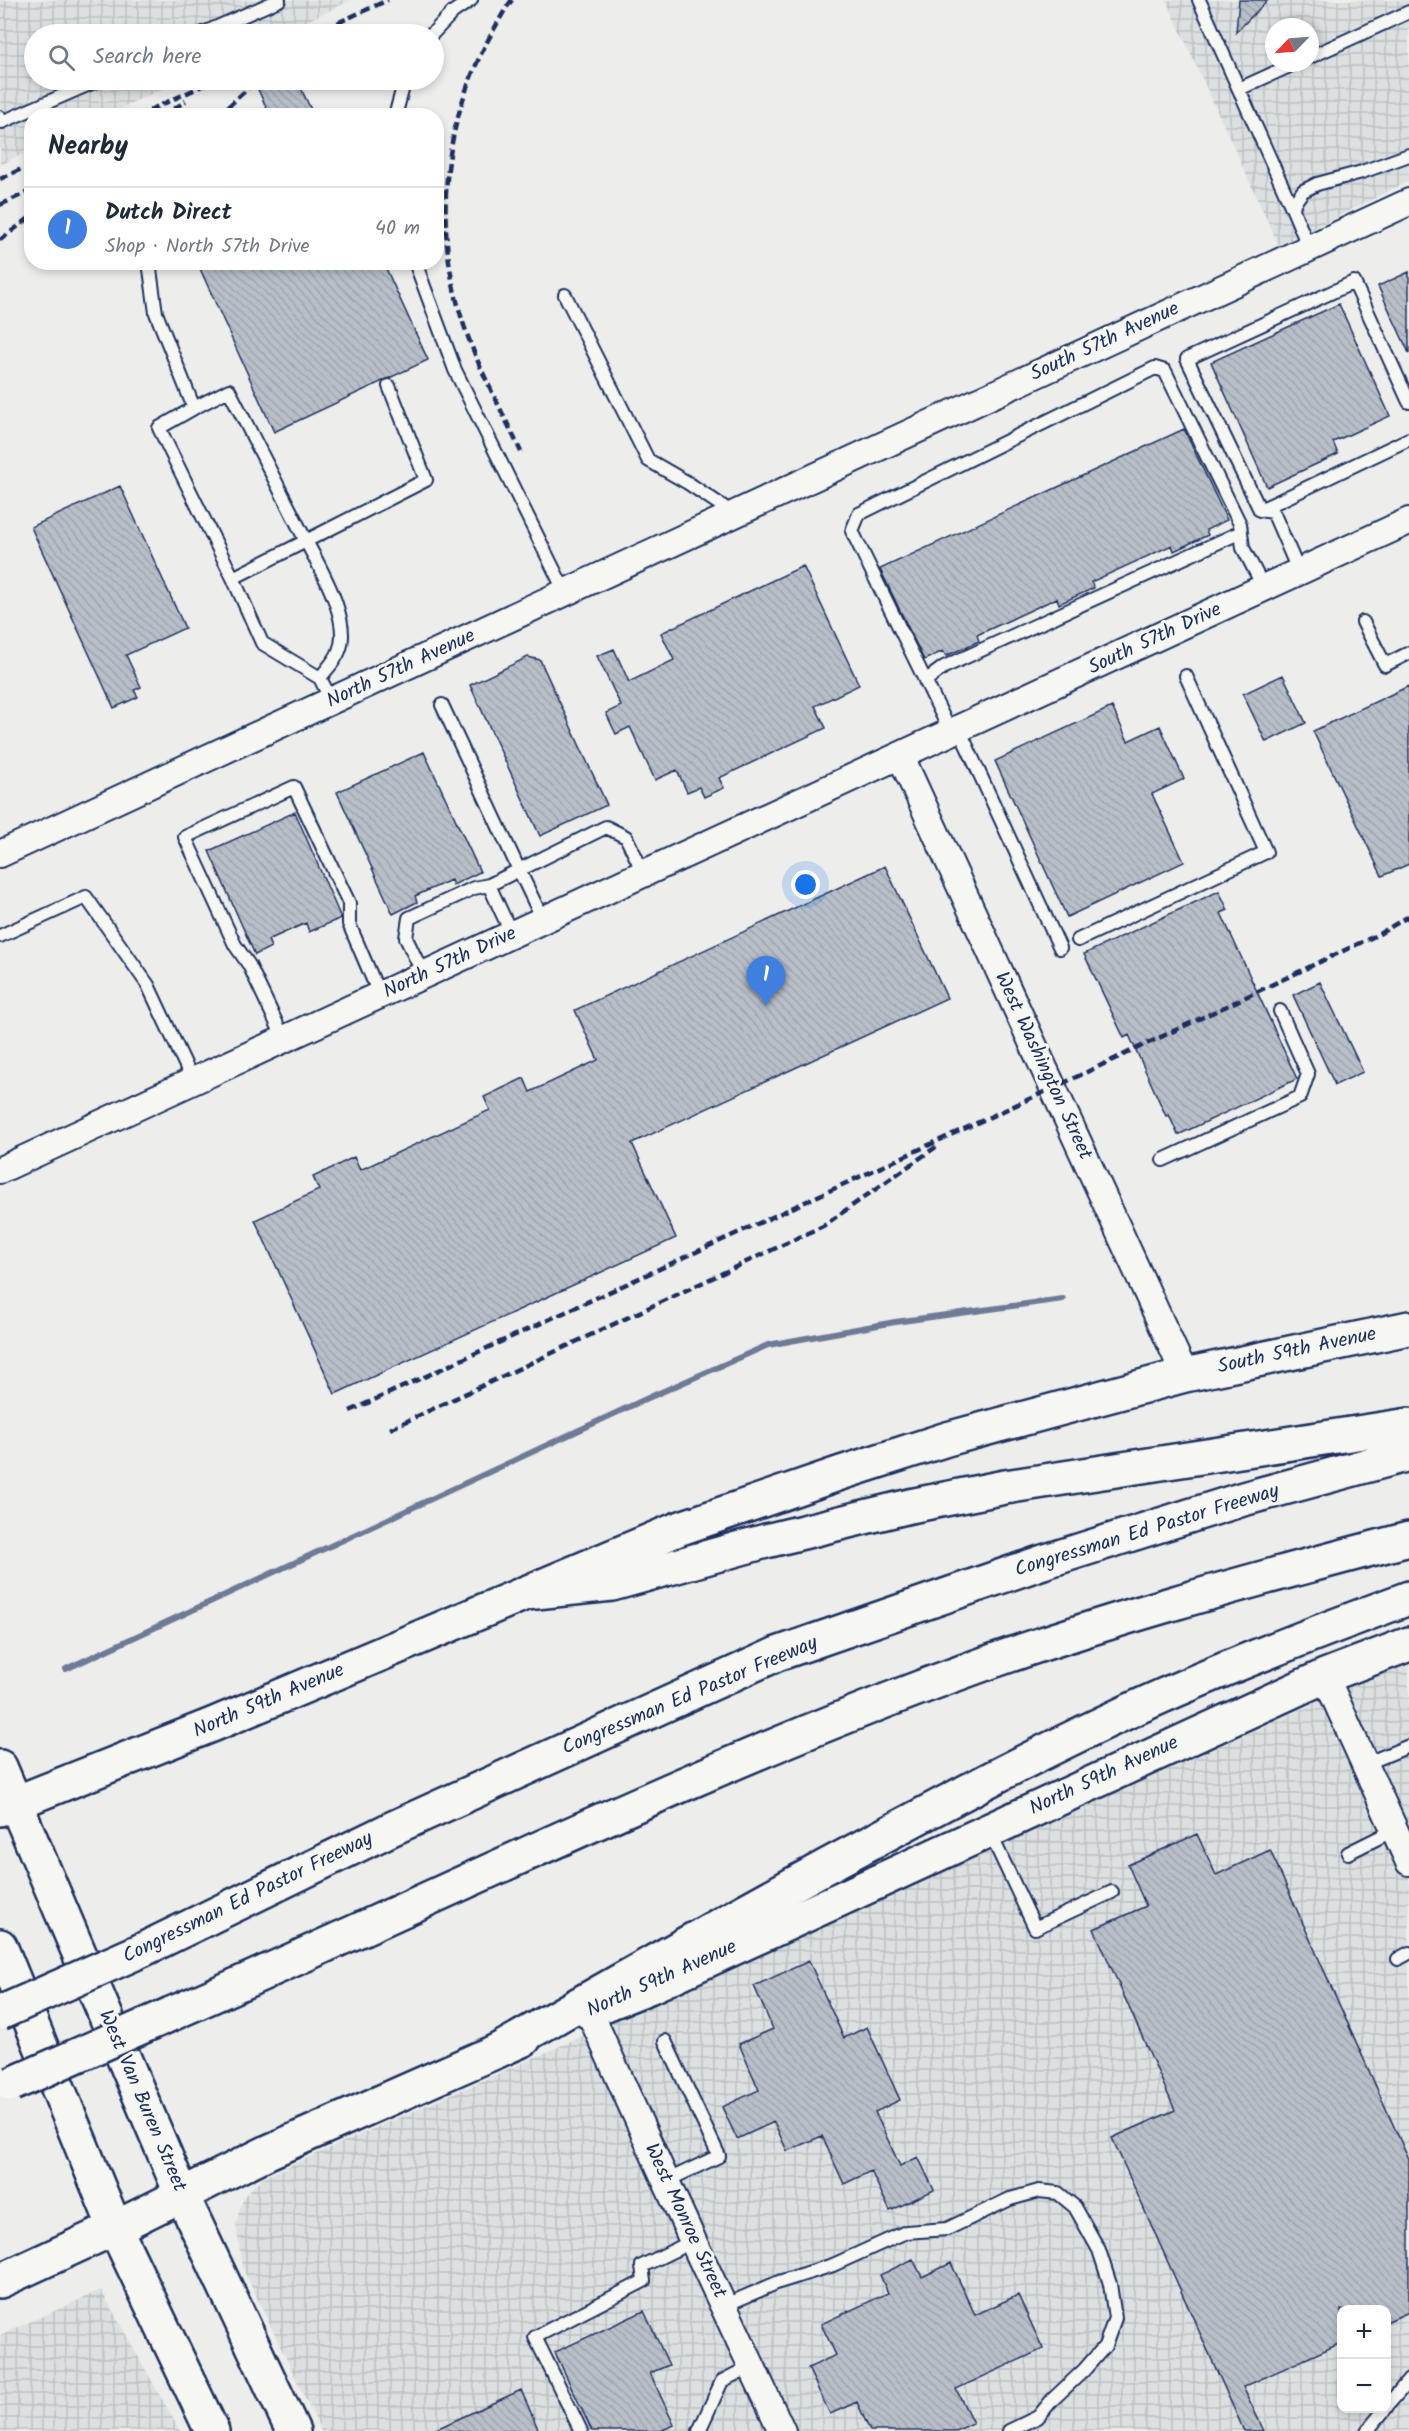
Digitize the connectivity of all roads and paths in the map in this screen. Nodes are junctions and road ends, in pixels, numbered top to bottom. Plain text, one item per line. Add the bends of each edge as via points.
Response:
1 (279, 0) edge
2 (471, 0) edge
3 (1199, 0) edge
4 (1409, 12) edge
5 (224, 24) edge
6 (442, 24) edge
7 (1319, 53) edge
8 (1276, 72) edge
9 (1239, 89) junction
10 (76, 90) edge
11 (402, 90) edge
12 (34, 108) edge
13 (397, 108) edge
14 (24, 112) edge
15 (0, 117) edge
16 (1409, 154) edge
17 (1409, 202) edge
18 (1293, 210) junction
19 (1308, 248) junction
20 (150, 270) edge
21 (418, 270) edge
22 (565, 295) dead end
23 (389, 386) dead end
24 (1409, 402) edge
25 (194, 408) junction
26 (1409, 439) edge
27 (801, 483) joint
28 (1260, 510) junction
29 (734, 514) junction
30 (1409, 521) edge
31 (1241, 532) junction
32 (306, 541) junction
33 (1299, 572) junction
34 (233, 578) junction
35 (1264, 588) junction
36 (565, 592) junction
37 (1363, 622) dead end
38 (1409, 653) edge
39 (1185, 676) dead end
40 (320, 678) junction
41 (926, 681) junction
42 (332, 702) junction
43 (442, 705) dead end
44 (955, 731) junction
45 (901, 757) junction
46 (0, 854) edge
47 (519, 870) junction
48 (645, 874) junction
49 (489, 885) junction
50 (543, 920) junction
51 (512, 935) junction
52 (0, 936) edge
53 (1078, 940) dead end
54 (1060, 948) dead end
55 (424, 976) junction
56 (380, 996) junction
57 (1280, 1011) dead end
58 (284, 1040) junction
59 (193, 1081) junction
60 (1163, 1161) dead end
61 (0, 1170) edge
62 (1409, 1328) edge
63 (1185, 1375) junction
64 (1409, 1425) edge
65 (1409, 1454) edge
66 (1409, 1539) edge
67 (526, 1593) junction
68 (1409, 1598) edge
69 (1409, 1644) edge
70 (1325, 1676) junction
71 (1409, 1746) edge
72 (1365, 1764) junction
73 (0, 1767) edge
74 (7, 1806) edge
75 (988, 1830) junction
76 (1394, 1830) junction
77 (1348, 1853) dead end
78 (1409, 1862) edge
79 (1112, 1892) dead end
80 (0, 1946) edge
81 (589, 2011) junction
82 (0, 2013) edge
83 (665, 2041) dead end
84 (497, 2051) junction
85 (6, 2087) edge
86 (666, 2181) junction
87 (182, 2195) junction
88 (116, 2228) junction
89 (693, 2241) junction
90 (0, 2281) edge
91 (723, 2306) junction
92 (751, 2366) junction
93 (1409, 2380) edge
94 (1391, 2402) edge
95 (1382, 2413) edge
96 (212, 2431) edge
97 (293, 2431) edge
98 (581, 2431) edge
99 (699, 2431) edge
100 (782, 2431) edge
101 (1009, 2431) edge
102 (1367, 2431) edge

1 - 5 lane
2 - 6 lane
3 - 9 lane
4 - 7 lane
8 - 9 lane
9 - 18 lane
10 - 12 lane
11 - 13 lane
14 - 15 lane via 2,122
16 - 18 lane via 1317,184 1303,191
17 - 19 street, South 57th Avenue
18 - 19 lane
19 - 27 street, South 57th Avenue
20 - 25 lane via 156,313
21 - 36 lane via 455,370
22 - 29 lane via 648,460
23 - 32 lane via 426,480
24 - 28 lane via 1354,282 1186,359
25 - 32 lane via 229,390
25 - 34 lane via 159,428
26 - 28 lane
27 - 29 street, North 57th Avenue
28 - 33 lane via 1273,512
29 - 36 street, North 57th Avenue
30 - 33 street, South 57th Drive
31 - 35 lane via 1243,548
31 - 41 lane via 944,667
31 - 41 lane via 1165,371 1155,368 859,514 852,531
32 - 34 lane
32 - 40 lane via 342,620 340,650
33 - 35 street, South 57th Drive
34 - 40 lane via 262,643
35 - 44 street, South 57th Drive
36 - 42 street, North 57th Avenue
37 - 38 lane via 1385,665
39 - 53 lane via 1266,852
40 - 42 lane
41 - 44 lane
42 - 46 street, North 57th Avenue
43 - 47 lane
44 - 45 street, South 57th Drive
44 - 54 lane
45 - 48 street, North 57th Drive
45 - 63 street, West Washington Street
47 - 48 lane via 606,827 626,837
47 - 49 lane
47 - 50 lane
48 - 50 street, North 57th Drive
49 - 51 lane
49 - 55 lane via 409,918 406,938
50 - 51 street, North 57th Drive
51 - 55 street, North 57th Drive
52 - 59 lane via 86,897 148,986
55 - 56 street, North 57th Drive
56 - 58 street, North 57th Drive
56 - 58 lane via 349,924 349,903 294,787 185,837
57 - 60 lane via 1308,1074 1300,1096
58 - 59 street, North 57th Drive
59 - 61 street, North 57th Drive
62 - 63 main road, South 59th Avenue
63 - 67 main road, North 59th Avenue via 947,1439 841,1473 678,1529
64 - 67 main road via 1005,1487 766,1541 612,1584
65 - 82 main road, Congressman Ed Pastor Freeway, bridge via 1243,1499 1043,1562 777,1654 391,1829 142,1950
66 - 85 main road, bridge via 1072,1633 940,1680 679,1786
67 - 74 main road, North 59th Avenue
68 - 84 main road via 1228,1667 946,1801
69 - 70 main road
70 - 72 street
70 - 75 main road, North 59th Avenue
71 - 72 lane
72 - 76 street
73 - 74 main road, West Van Buren Street
74 - 87 main road, West Van Buren Street
75 - 79 lane via 1035,1928
75 - 81 main road, North 59th Avenue
76 - 77 lane
76 - 78 street
80 - 88 main road
81 - 84 main road, North 59th Avenue
81 - 86 street, West Monroe Street
83 - 86 lane via 719,2156
84 - 87 main road, North 59th Avenue via 268,2152
86 - 89 street, West Monroe Street
87 - 88 main road, North 59th Avenue
87 - 97 main road, West Van Buren Street
88 - 90 main road, North 59th Avenue
88 - 96 main road
89 - 91 street, West Monroe Street
89 - 98 lane via 642,2266 644,2281 535,2337
91 - 92 street, West Monroe Street
91 - 101 lane via 906,2232 947,2229 1010,2199 1039,2190 1058,2193 1075,2207 1099,2250 1115,2318 1105,2346 1084,2370 1038,2417
92 - 99 lane via 722,2381
92 - 100 street, West Monroe Street
93 - 94 lane
95 - 102 lane

